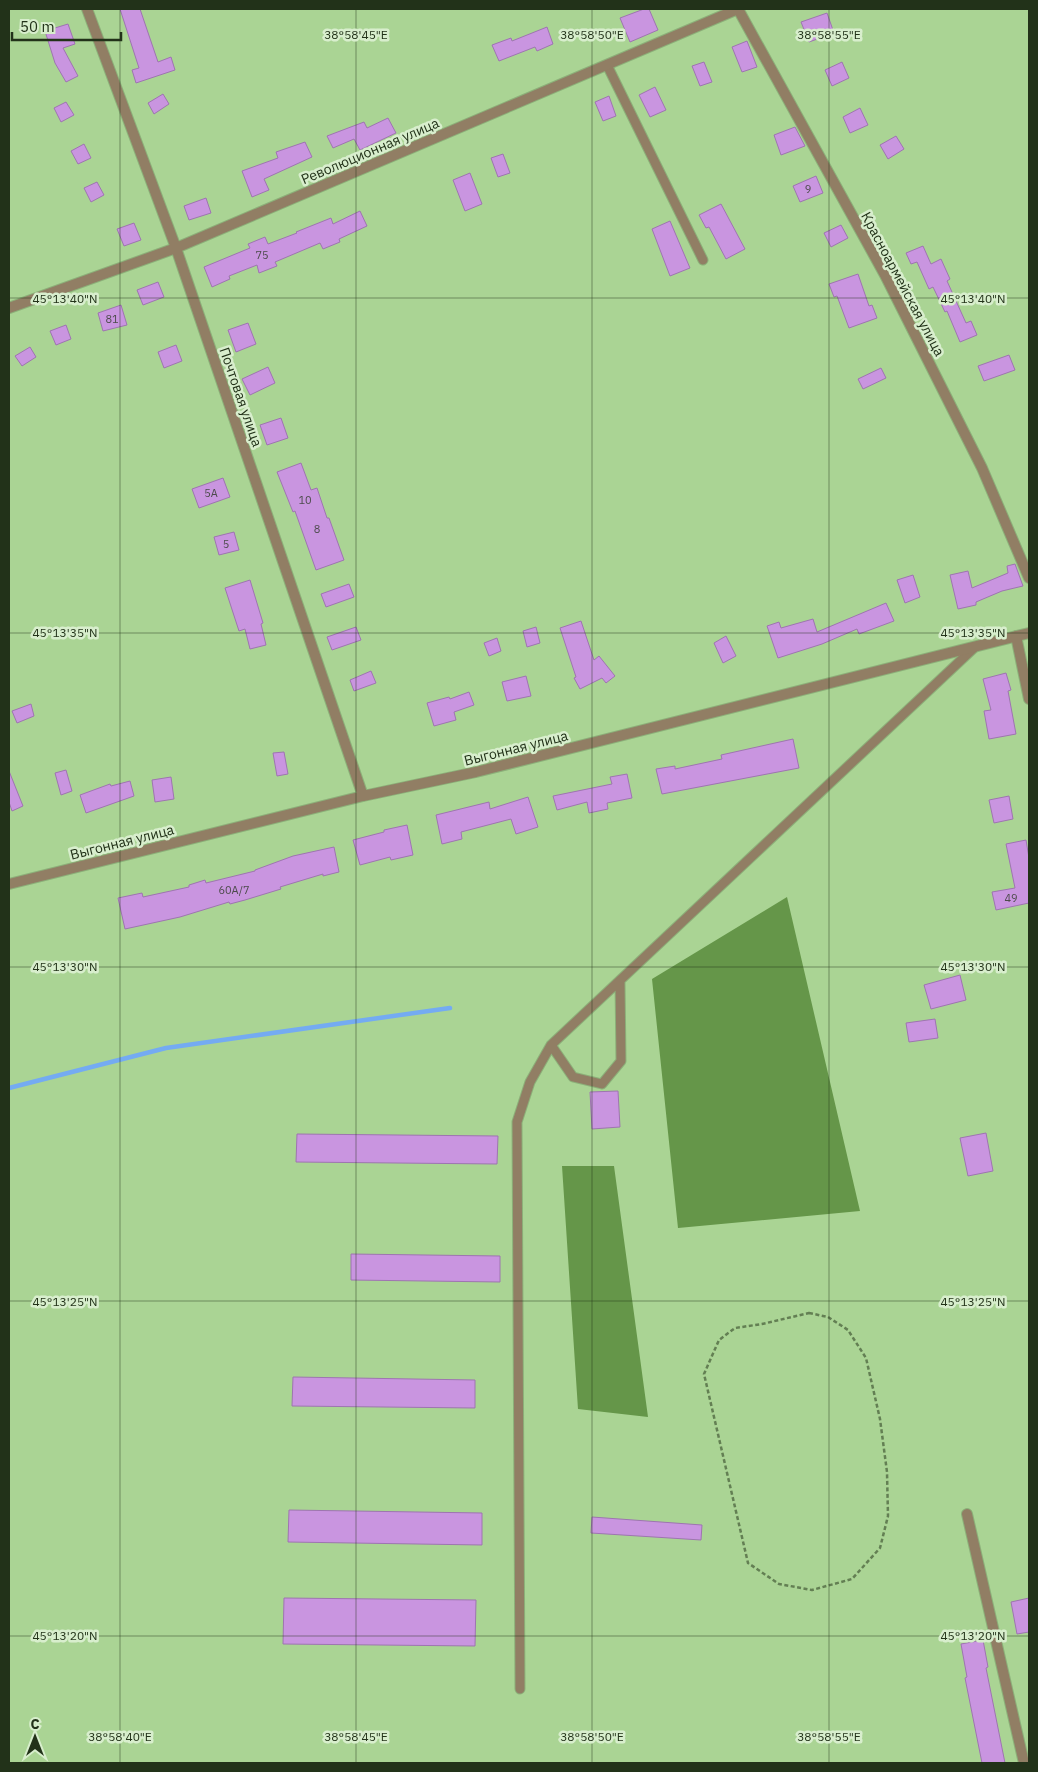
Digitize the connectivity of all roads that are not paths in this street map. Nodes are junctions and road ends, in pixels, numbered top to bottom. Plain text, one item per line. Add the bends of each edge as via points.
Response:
1 (87, 9) edge
2 (738, 9) edge
3 (607, 65) junction
4 (176, 248) junction
5 (703, 260) dead end
6 (9, 308) edge
7 (1029, 578) edge
8 (1029, 633) edge
9 (1016, 636) junction
10 (975, 647) junction
11 (1029, 699) edge
12 (363, 796) junction
13 (9, 884) edge
14 (620, 982) junction
15 (551, 1045) junction
16 (967, 1514) dead end
17 (520, 1690) dead end
18 (1024, 1763) edge

1 - 4 street, Почтовая улица
2 - 3 street, Революционная улица
2 - 7 street, Красноармейская улица via 885,275 982,468
3 - 4 street, Революционная улица
3 - 5 lane
4 - 6 street, Революционная улица
4 - 12 street, Почтовая улица
8 - 9 street, Выгонная улица
9 - 10 street, Выгонная улица
9 - 11 street
10 - 12 street, Выгонная улица via 476,772
10 - 14 lane
12 - 13 street, Выгонная улица
14 - 15 lane
14 - 15 lane via 621,1061 602,1084 573,1076
15 - 17 lane via 530,1082 517,1122
16 - 18 street

